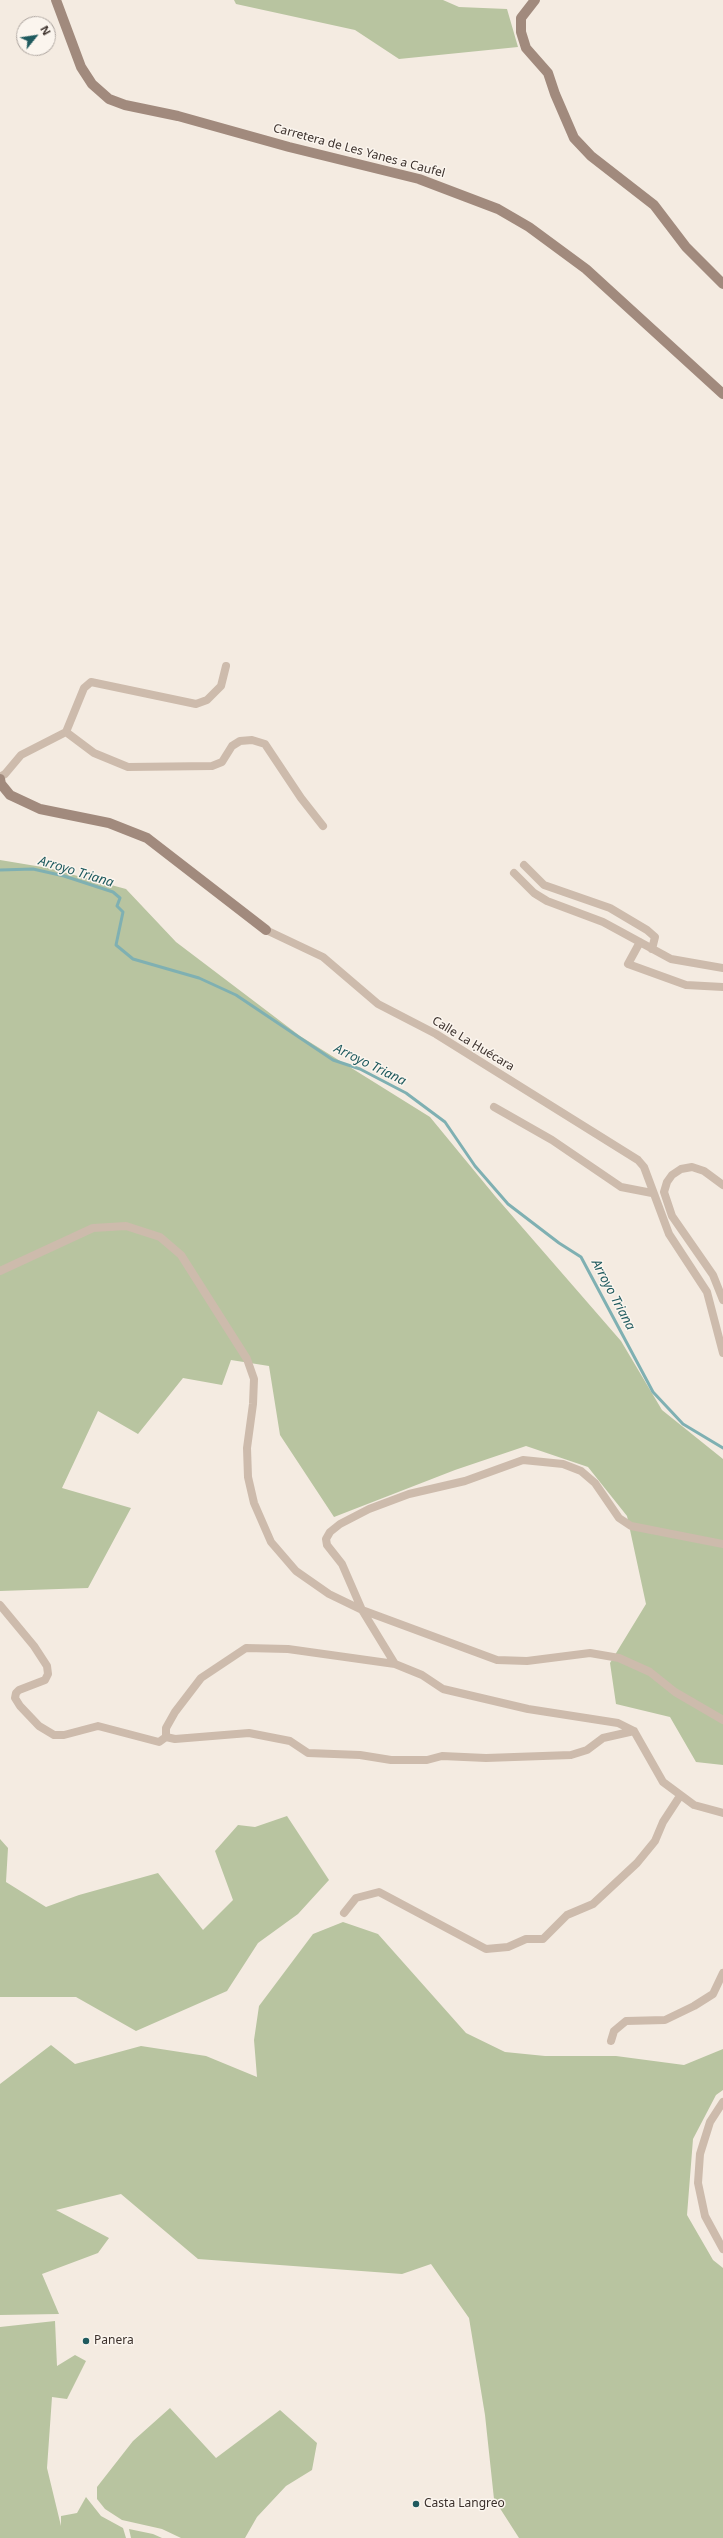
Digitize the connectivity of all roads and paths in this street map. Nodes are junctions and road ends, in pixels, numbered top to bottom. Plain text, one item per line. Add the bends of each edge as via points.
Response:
1 (56, 0) edge
2 (535, 0) edge
3 (723, 284) edge
4 (723, 394) edge
5 (226, 666) dead end
6 (66, 732) junction
7 (0, 778) edge
8 (323, 826) dead end
9 (524, 865) dead end
10 (514, 873) dead end
11 (266, 930) joint
12 (640, 942) junction
13 (652, 949) junction
14 (723, 968) edge
15 (723, 987) edge
16 (494, 1107) dead end
17 (723, 1185) edge
18 (652, 1193) junction
19 (0, 1271) edge
20 (723, 1300) edge
21 (723, 1354) edge
22 (723, 1544) edge
23 (0, 1605) edge
24 (362, 1610) junction
25 (395, 1664) junction
26 (723, 1720) edge
27 (634, 1731) junction
28 (166, 1737) junction
29 (680, 1796) junction
30 (723, 1814) edge
31 (344, 1913) dead end
32 (723, 1973) edge
33 (611, 2042) dead end
34 (723, 2102) edge
35 (723, 2249) edge

1 - 4 street, Carretera de Les Yanes a Caufel via 81,67 92,84 109,99 420,179 498,209 586,269
2 - 3 street via 521,18 521,32 526,48 548,73 574,138 591,156 654,205 686,247
5 - 6 street via 221,686 207,700 196,704 91,682 84,688
6 - 7 street via 21,755
6 - 8 street via 94,753 128,767 212,766 222,762 232,746 240,741 252,740 265,744
7 - 11 street via 1,784 10,795 40,809 109,824 147,838
9 - 13 street via 544,885 610,908 647,930 655,937
10 - 12 street via 534,893 547,901 602,922
11 - 18 street, Calle La Ḥuécara via 323,957 378,1004 436,1034 628,1154 644,1167
12 - 13 street
12 - 15 street via 628,964 686,985
13 - 14 street via 671,959
16 - 18 street via 552,1140 621,1187
17 - 20 street via 704,1171 692,1167 681,1169 672,1175 664,1192 672,1216 713,1275
18 - 21 street, Calle La Ḥuécara via 669,1234 707,1292
19 - 24 street via 93,1228 126,1226 160,1237 181,1255 246,1359 254,1379 247,1448 248,1477 254,1504 271,1542 296,1571 329,1594
22 - 24 street via 632,1526 619,1518 602,1492 581,1471 563,1464 523,1460 465,1481 409,1494 369,1508 330,1532 326,1539 327,1545 342,1564
23 - 28 street via 47,1666 48,1674 45,1680 16,1693 20,1706 38,1726 54,1735 64,1735 98,1726 159,1742
24 - 25 street
24 - 26 street via 497,1660 527,1661 590,1653 618,1658 650,1672 675,1692
25 - 27 street via 422,1675 443,1689 528,1709 618,1723
25 - 28 street via 288,1649 246,1648 201,1678 175,1712 166,1728
27 - 28 street via 603,1738 587,1750 571,1755 486,1758 442,1756 427,1760 391,1760 360,1755 308,1753 290,1741 261,1734 175,1739
27 - 29 street via 663,1782
29 - 30 street via 694,1805
29 - 31 street via 663,1822 655,1841 637,1863 593,1904 567,1915 543,1939 526,1939 508,1947 486,1949 379,1892 356,1898
32 - 33 street via 712,1994 694,2006 665,2020 626,2021 614,2031
34 - 35 street via 710,2122 700,2154 698,2183 705,2216

